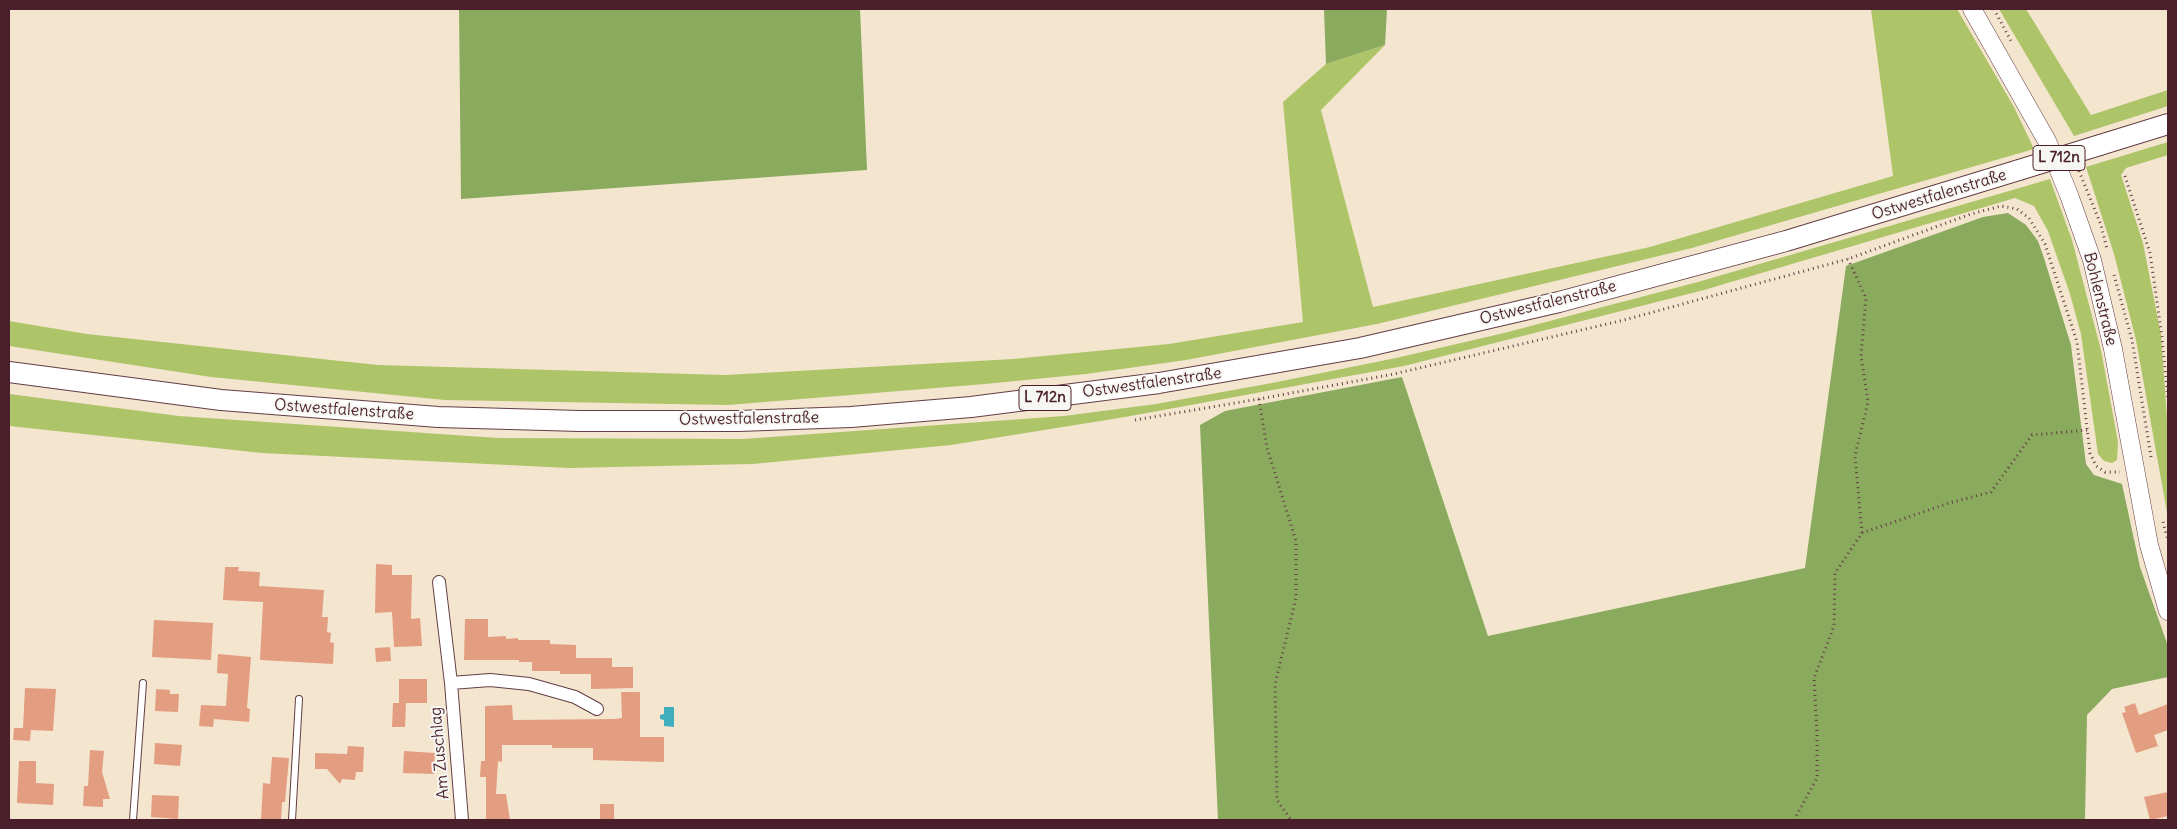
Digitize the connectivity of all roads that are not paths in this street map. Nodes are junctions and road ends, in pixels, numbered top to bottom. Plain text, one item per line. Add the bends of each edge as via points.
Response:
1 (1972, 9) edge
2 (2168, 124) edge
3 (9, 368) edge
4 (9, 372) edge
5 (46, 376) junction
6 (439, 582) dead end
7 (2168, 611) edge
8 (143, 683) dead end
9 (451, 684) junction
10 (299, 699) dead end
11 (597, 708) dead end
12 (133, 820) edge
13 (292, 820) edge
14 (462, 820) edge

1 - 7 street, Bohlenstraße via 2047,140 2092,260 2149,545
2 - 5 main road, Ostwestfalenstraße / L 712n, bridge via 1786,241 1559,302 1360,348 1158,383 971,407 851,417 738,420 580,421 438,417 221,400
3 - 5 main road, Ostwestfalenstraße / L 712n
4 - 5 main road, Ostwestfalenstraße / L 712n
6 - 9 street, Am Zuschlag
8 - 12 lane
9 - 11 street, Am Zuschlag via 490,680 528,684 575,697
9 - 14 street, Am Zuschlag
10 - 13 lane

